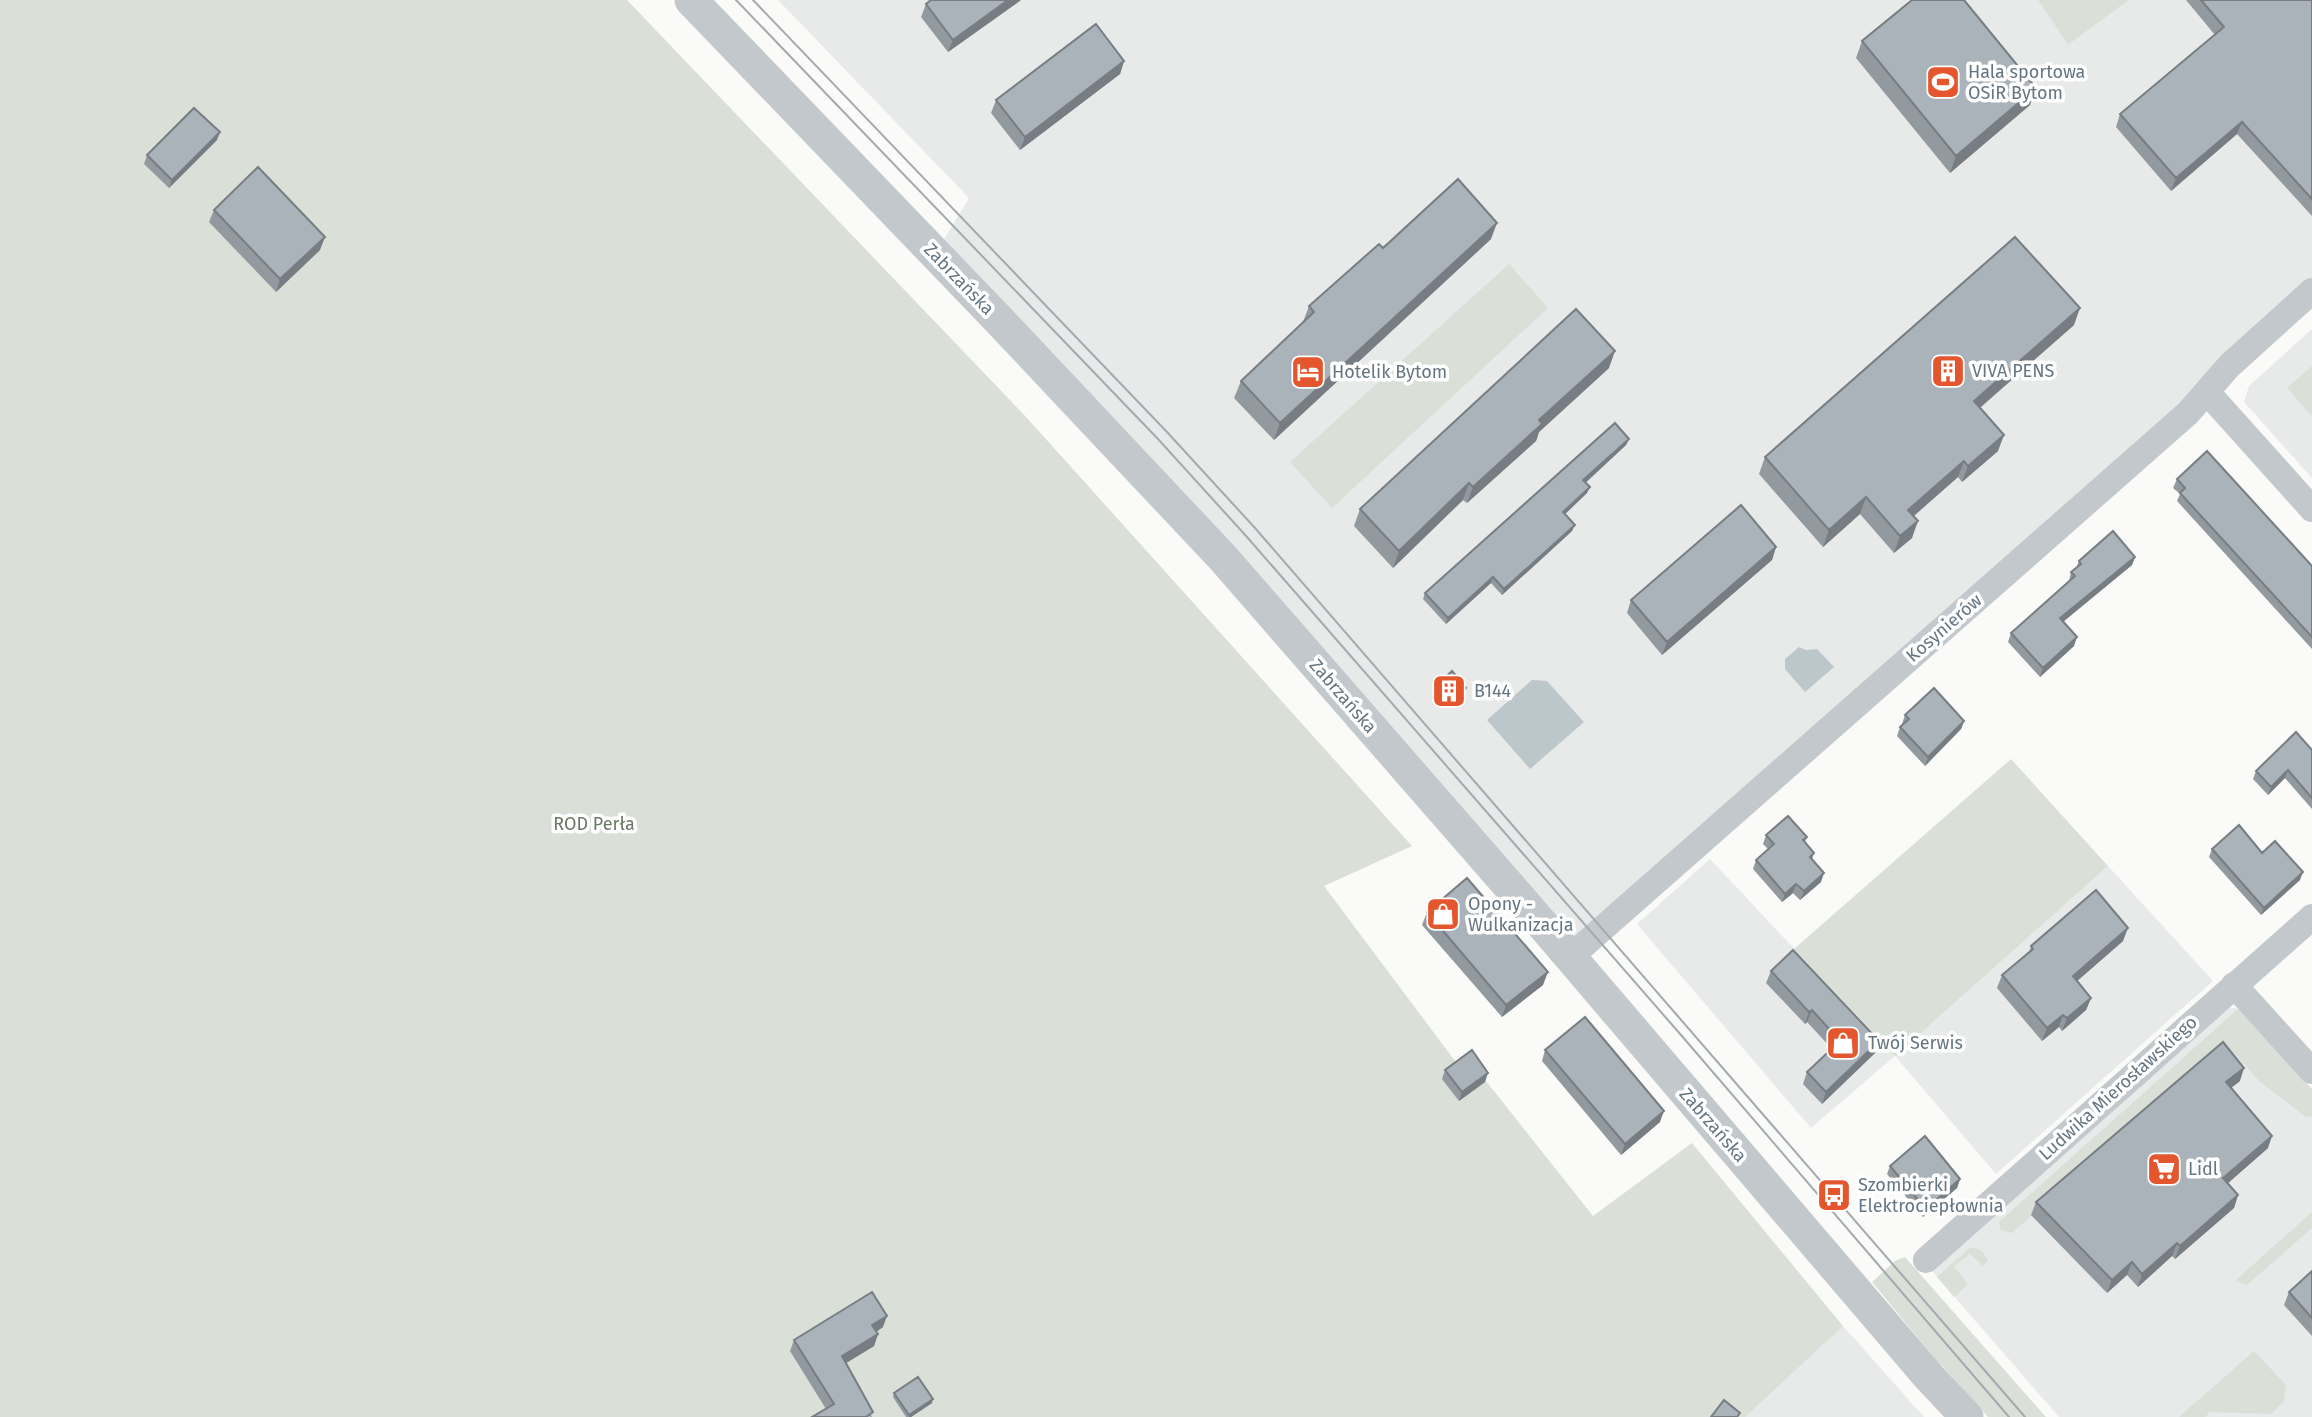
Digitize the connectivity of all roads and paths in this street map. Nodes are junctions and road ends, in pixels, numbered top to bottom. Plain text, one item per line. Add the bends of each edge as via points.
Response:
1 (691, 0) edge
2 (2312, 291) edge
3 (2207, 392) junction
4 (2312, 509) edge
5 (2312, 917) edge
6 (1570, 958) junction
7 (2234, 985) junction
8 (2312, 1072) edge
9 (1926, 1261) dead end
10 (1967, 1417) edge

1 - 6 street, Zabrzańska via 1223,558
2 - 3 street, Kosynierów
3 - 4 street
3 - 6 street, Kosynierów
5 - 7 street, Ludwika Mierosławskiego
6 - 10 street, Zabrzańska
7 - 8 street
7 - 9 street, Ludwika Mierosławskiego

